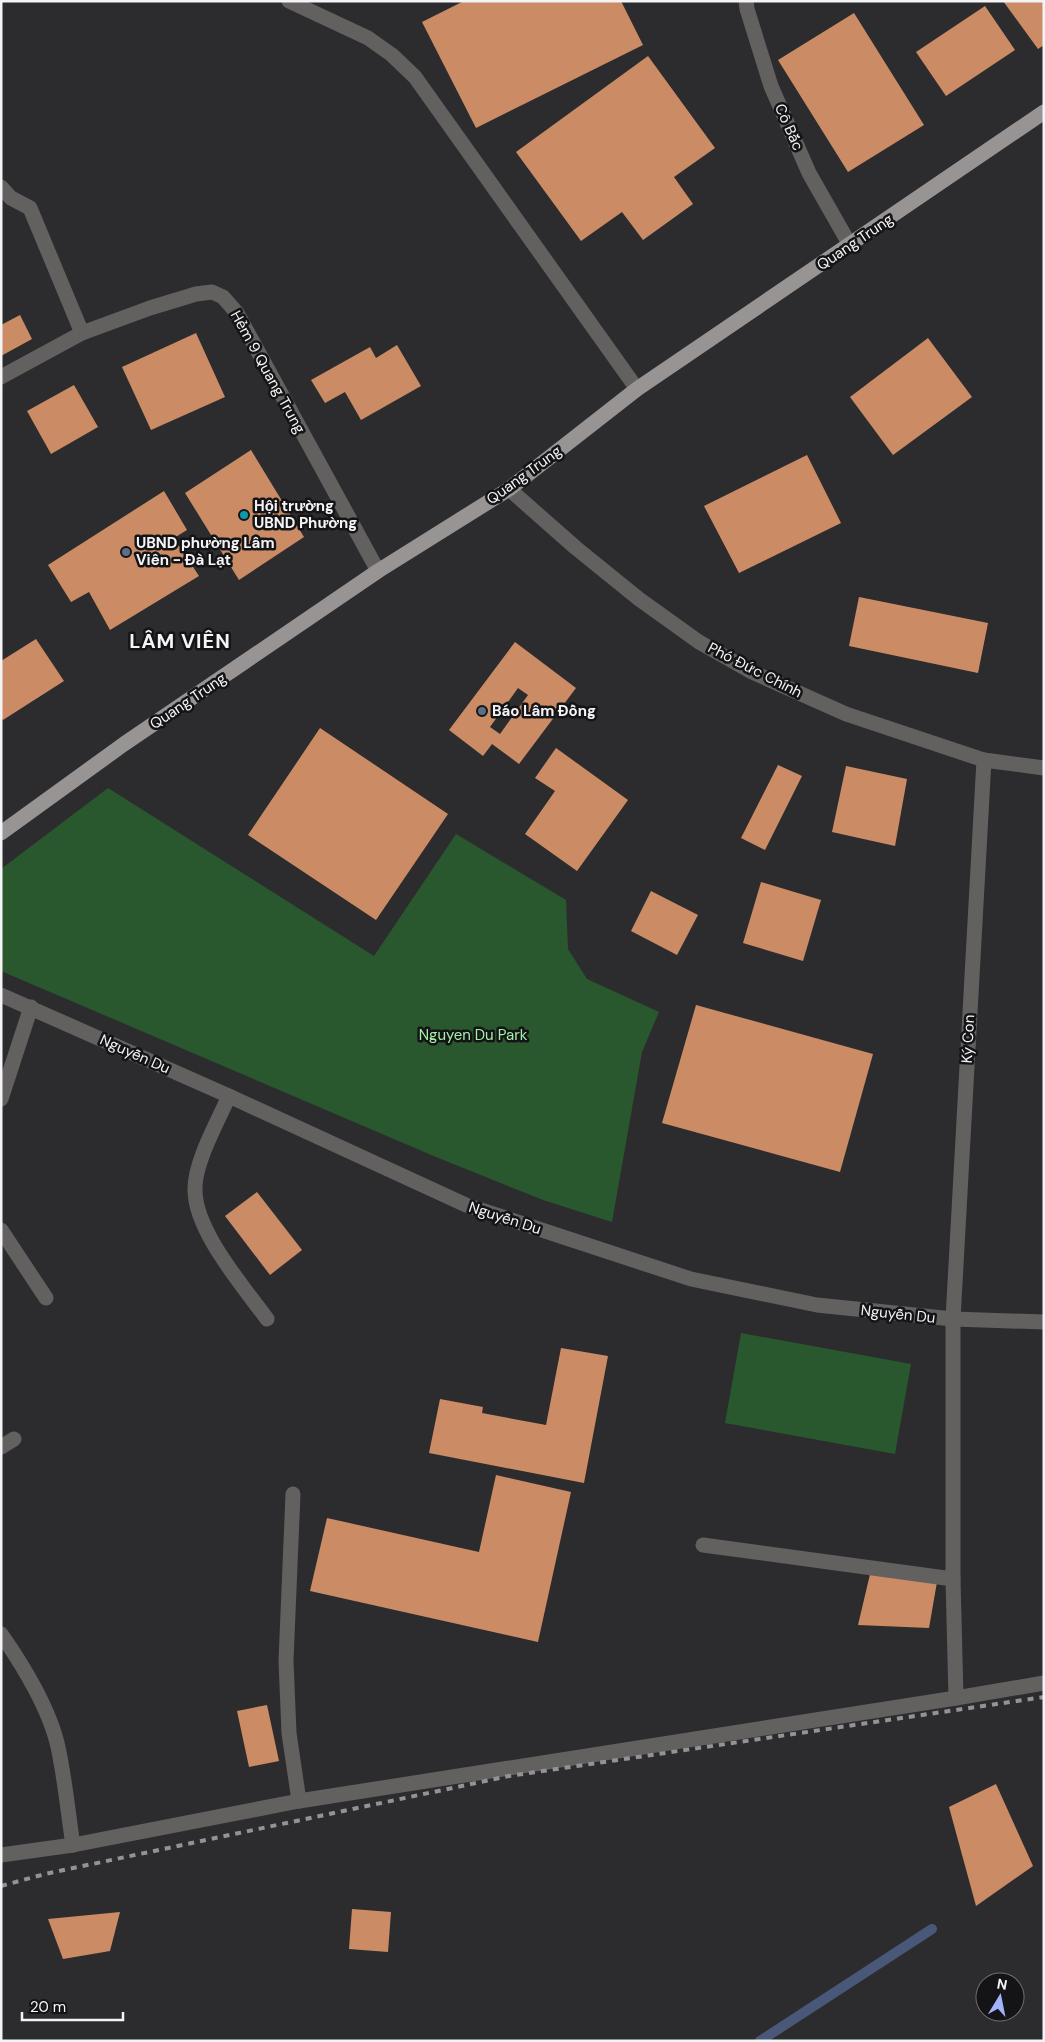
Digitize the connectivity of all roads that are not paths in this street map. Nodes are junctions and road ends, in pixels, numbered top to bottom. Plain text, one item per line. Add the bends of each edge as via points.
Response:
1 (289, 1) edge
2 (746, 1) edge
3 (1044, 112) edge
4 (1, 186) edge
5 (850, 246) junction
6 (82, 333) junction
7 (1, 377) edge
8 (638, 389) junction
9 (509, 489) junction
10 (378, 571) junction
11 (984, 760) junction
12 (1044, 768) edge
13 (1, 833) edge
14 (1, 995) edge
15 (31, 1007) junction
16 (229, 1096) junction
17 (1, 1099) edge
18 (1, 1230) edge
19 (46, 1298) dead end
20 (267, 1319) dead end
21 (953, 1319) junction
22 (1044, 1322) edge
23 (293, 1494) dead end
24 (703, 1546) dead end
25 (953, 1579) junction
26 (1, 1634) edge
27 (1044, 1683) edge
28 (956, 1698) junction
29 (299, 1801) junction
30 (73, 1845) junction
31 (1, 1855) edge

1 - 8 street via 368,38 415,77
2 - 5 street, Cô Bắc via 771,86 809,173
3 - 5 main road, Quang Trung
4 - 6 street via 10,198 30,208
5 - 8 main road, Quang Trung
6 - 7 street, Hẻm 9 Quang Trung
6 - 10 street, Hẻm 9 Quang Trung via 196,294 212,292 223,297 238,313
8 - 9 main road, Quang Trung
9 - 10 main road, Quang Trung
9 - 11 street, Phó Đức Chính via 576,548 698,642 752,672 846,714
10 - 13 main road, Quang Trung via 124,744
11 - 12 street, Phó Đức Chính
11 - 21 street, Ký Con
14 - 15 street, Nguyễn Du
15 - 16 street, Nguyễn Du
15 - 17 street
16 - 20 street via 202,1155 195,1189 202,1222 225,1261
16 - 21 street, Nguyễn Du via 466,1205 691,1278 817,1306
18 - 19 street
21 - 22 street, Nguyễn Du
21 - 25 street, Ký Con
23 - 29 street via 286,1661 289,1733
24 - 25 street
25 - 28 street, Ký Con
26 - 30 street via 37,1694 58,1746
27 - 28 street
28 - 29 street
29 - 30 street
30 - 31 street

